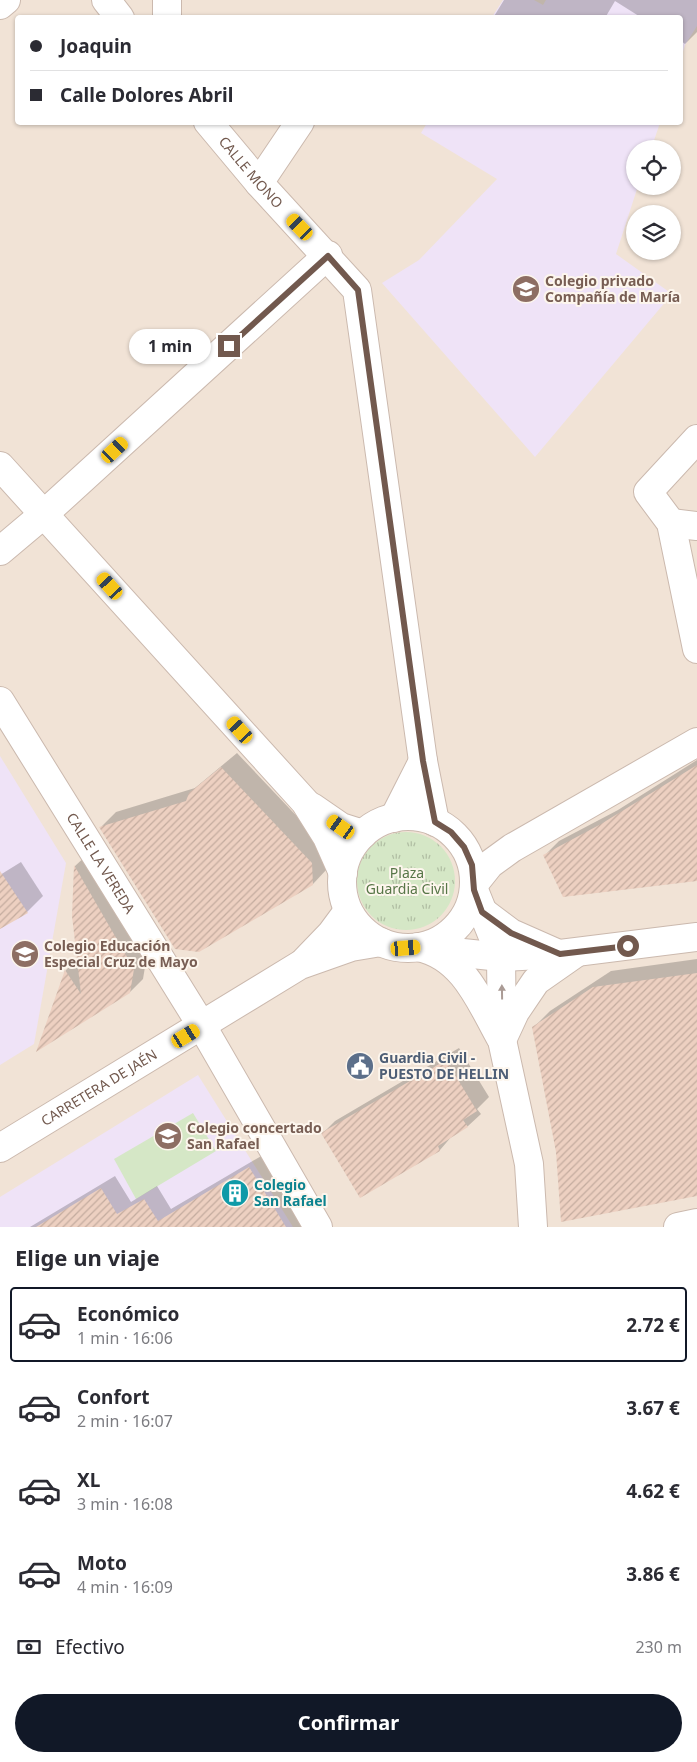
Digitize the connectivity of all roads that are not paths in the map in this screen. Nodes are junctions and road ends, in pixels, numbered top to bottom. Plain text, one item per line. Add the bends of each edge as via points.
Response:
1 (6, 0) edge
2 (106, 0) edge
3 (167, 0) edge
4 (0, 5) edge
5 (118, 15) edge
6 (167, 15) edge
7 (211, 125) edge
8 (298, 125) edge
9 (259, 183) junction
10 (328, 256) junction
11 (697, 439) edge
12 (0, 466) edge
13 (44, 514) junction
14 (684, 525) edge
15 (0, 551) edge
16 (697, 649) edge
17 (0, 702) edge
18 (697, 742) edge
19 (423, 761) junction
20 (305, 802) junction
21 (394, 818) junction
22 (435, 822) junction
23 (363, 834) junction
24 (464, 847) junction
25 (512, 848) junction
26 (343, 873) junction
27 (477, 895) junction
28 (348, 911) junction
29 (697, 937) edge
30 (381, 942) junction
31 (426, 949) junction
32 (568, 954) junction
33 (501, 957) junction
34 (300, 965) junction
35 (202, 1026) junction
36 (502, 1040) junction
37 (0, 1148) edge
38 (697, 1223) edge
39 (318, 1227) edge
40 (533, 1227) edge
41 (678, 1227) edge

1 - 4 street
2 - 5 street
3 - 6 street
7 - 9 street, CALLE MONO
8 - 9 street
9 - 10 street, CALLE MONO
10 - 13 street
10 - 19 street, CALLE MONO via 358,290
11 - 14 street via 648,492
12 - 13 street
13 - 15 street
13 - 20 street
14 - 16 street
17 - 35 street, CALLE LA VEREDA
18 - 25 street
19 - 21 street
19 - 22 street, CALLE MONO
20 - 23 street via 341,827
20 - 26 street
21 - 22 street via 414,816
21 - 23 street
22 - 24 street via 451,832
23 - 26 street via 353,846
24 - 25 street via 479,854 496,854
24 - 27 street via 472,865
25 - 27 street via 490,864
26 - 28 street via 343,893
27 - 31 street via 458,924
27 - 32 street via 511,933
27 - 33 street
28 - 30 street via 368,934
28 - 34 street, CARRETERA DE JAÉN via 331,934
29 - 32 street
30 - 31 street
30 - 34 street, CARRETERA DE JAÉN via 351,947
31 - 33 street
31 - 36 street via 448,960 470,983
32 - 33 street
32 - 36 street via 536,981 515,1012
36 -> 33 street
34 - 35 street, CARRETERA DE JAÉN
35 - 37 street, CARRETERA DE JAÉN
35 - 39 street, CALLE LA VEREDA
36 - 40 street via 529,1164
38 - 41 street

